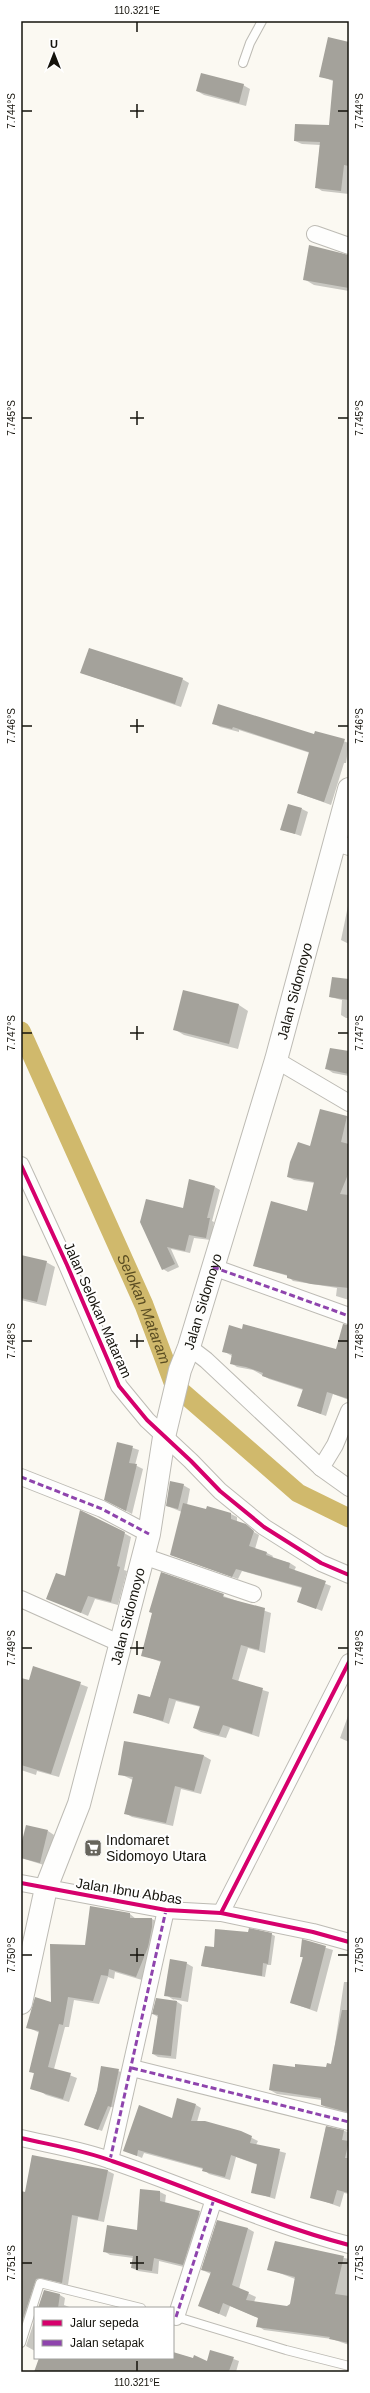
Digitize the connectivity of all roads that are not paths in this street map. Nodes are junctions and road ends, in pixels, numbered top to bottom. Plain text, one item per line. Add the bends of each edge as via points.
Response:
1 (262, 21) edge
2 (243, 63) dead end
3 (315, 234) dead end
4 (349, 246) edge
5 (349, 789) edge
6 (343, 845) edge
7 (276, 1060) junction
8 (349, 1103) edge
9 (21, 1166) edge
10 (214, 1267) junction
11 (349, 1316) edge
12 (189, 1347) junction
13 (349, 1411) edge
14 (164, 1437) junction
15 (320, 1468) junction
16 (21, 1477) edge
17 (349, 1488) edge
18 (149, 1534) junction
19 (143, 1556) junction
20 (349, 1575) edge
21 (253, 1594) dead end
22 (21, 1599) edge
23 (119, 1643) junction
24 (349, 1662) edge
25 (21, 1883) edge
26 (46, 1888) junction
27 (166, 1910) junction
28 (220, 1913) junction
29 (349, 1942) edge
30 (21, 2003) edge
31 (132, 2068) junction
32 (349, 2122) edge
33 (21, 2138) edge
34 (110, 2160) junction
35 (214, 2199) junction
36 (349, 2245) edge
37 (137, 2307) edge
38 (174, 2316) edge
39 (21, 2343) edge
40 (349, 2366) edge

1 - 2 lane
3 - 4 street
5 - 6 main road, Jalan Sidomoyo
6 - 7 main road, Jalan Sidomoyo
7 - 8 street
7 - 10 main road, Jalan Sidomoyo
9 - 14 street, Jalan Selokan Mataram via 119,1386
10 - 11 street
10 - 12 main road, Jalan Sidomoyo
12 - 14 main road, Jalan Sidomoyo via 180,1370
12 - 15 street
13 - 15 street via 335,1445
14 - 18 main road, Jalan Sidomoyo
14 - 20 street, Jalan Selokan Mataram via 220,1491 264,1526 321,1563
15 - 17 street
16 - 18 street via 102,1509
18 - 19 main road, Jalan Sidomoyo
19 - 21 street
19 - 23 main road, Jalan Sidomoyo
22 - 23 street
23 - 26 main road, Jalan Sidomoyo via 79,1804
24 - 28 street
25 - 26 street, Jalan Ibnu Abbas
26 - 27 street, Jalan Ibnu Abbas
26 - 30 main road, Jalan Sidomoyo
27 - 28 street, Jalan Ibnu Abbas
27 - 31 street
28 - 29 street, Jalan Ibnu Abbas
31 - 32 street
31 - 34 street
33 - 34 street
34 - 35 street
35 - 36 street
35 - 38 street
37 - 39 lane via 40,2282
38 - 40 lane

